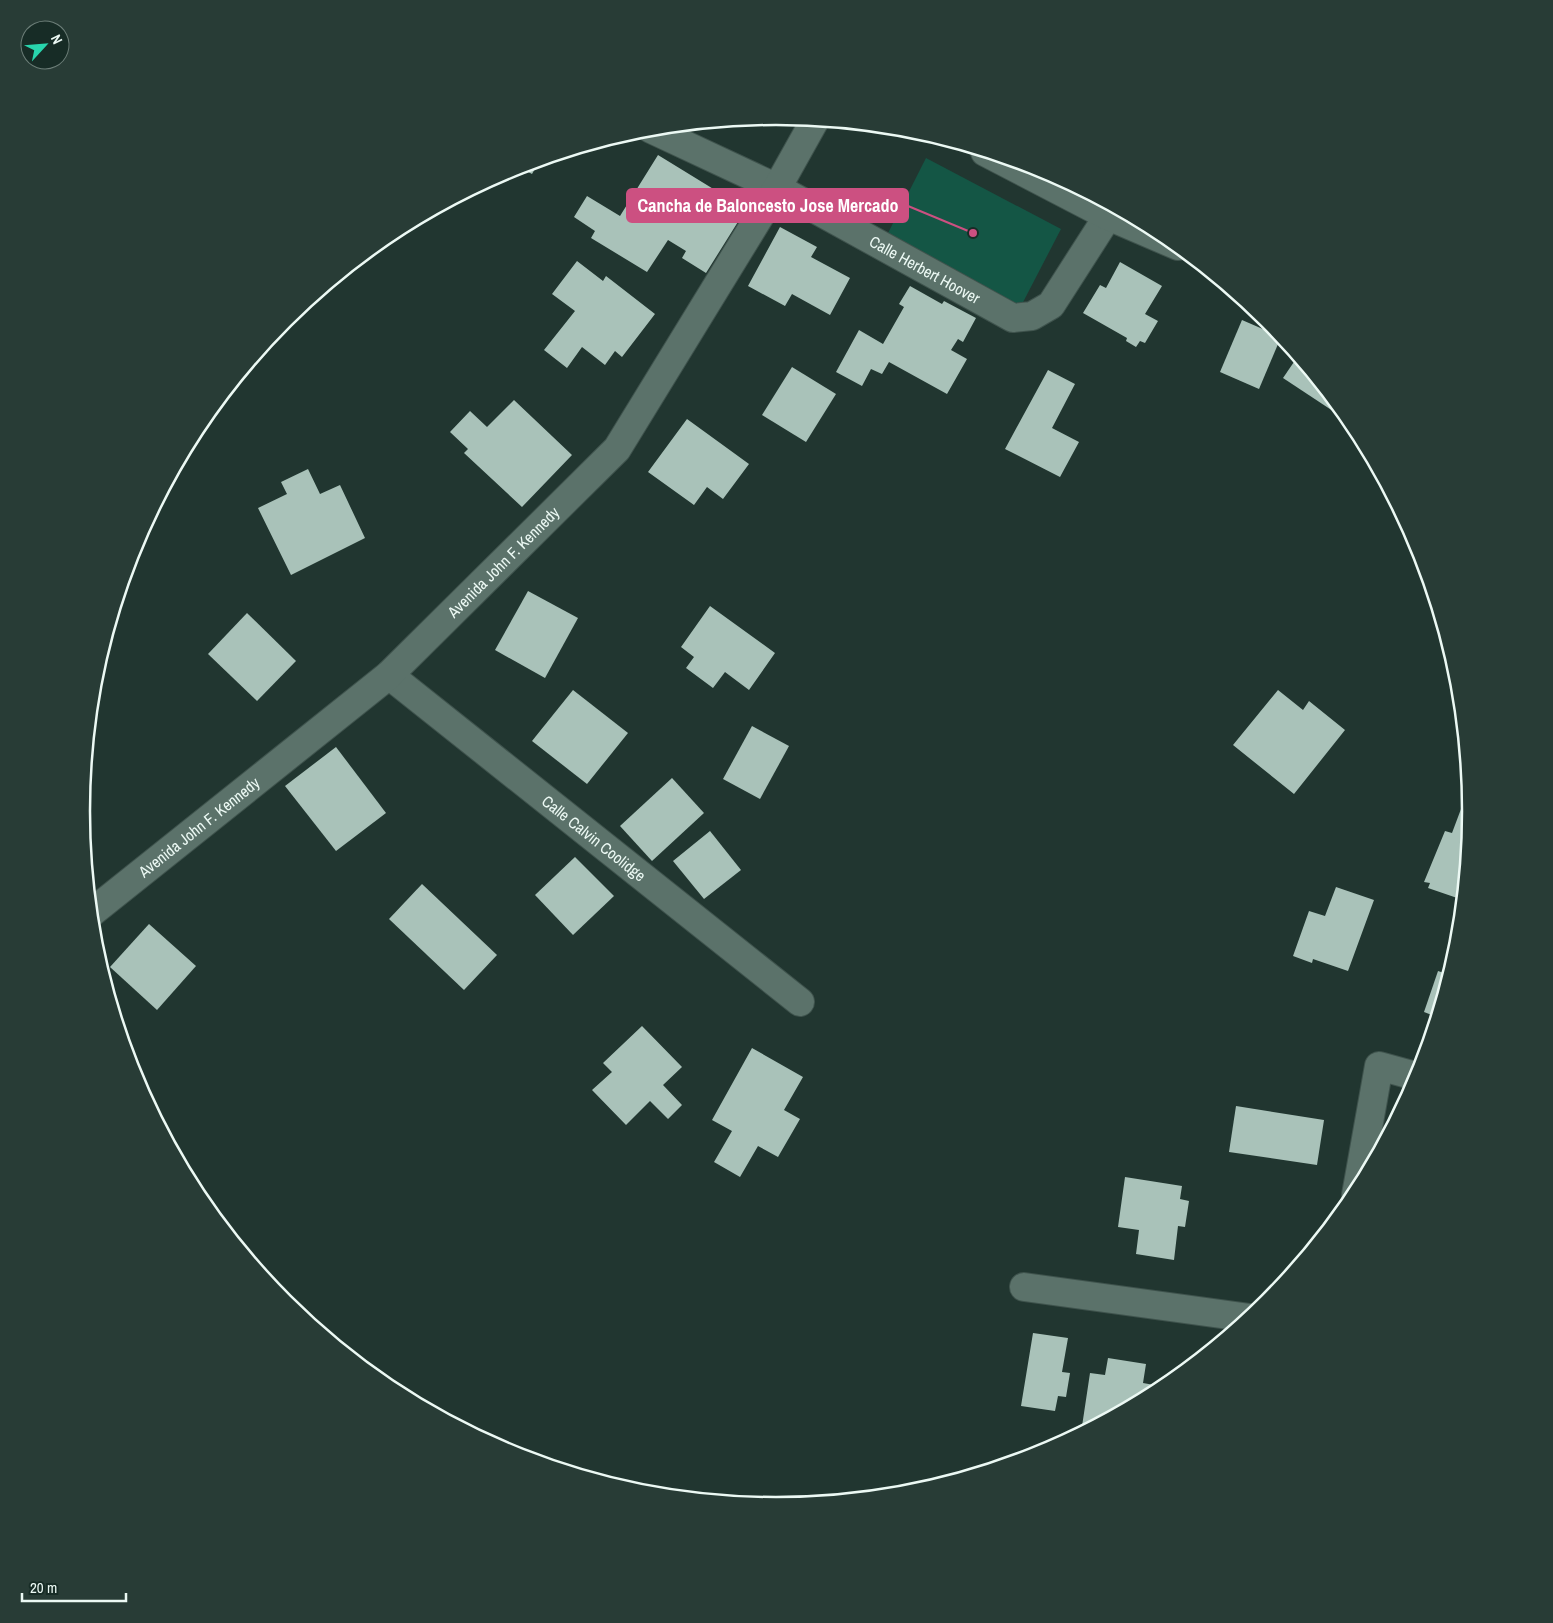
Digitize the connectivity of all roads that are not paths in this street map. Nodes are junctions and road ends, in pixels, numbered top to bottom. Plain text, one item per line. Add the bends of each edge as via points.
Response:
1 (811, 126) edge
2 (665, 135) edge
3 (1017, 169) edge
4 (777, 188) junction
5 (1108, 216) junction
6 (1140, 230) edge
7 (389, 675) junction
8 (97, 908) edge
9 (800, 1002) dead end
10 (1411, 1075) edge
11 (1360, 1172) edge
12 (1024, 1288) dead end
13 (1241, 1317) edge

1 - 4 street, Avenida John F. Kennedy
2 - 4 street, Calle Herbert Hoover
3 - 5 street
4 - 5 street, Calle Herbert Hoover via 1013,318 1032,316 1051,305
4 - 7 street, Avenida John F. Kennedy via 616,449
5 - 6 street
7 - 8 street, Avenida John F. Kennedy
7 - 9 street, Calle Calvin Coolidge
10 - 11 street via 1379,1066
12 - 13 street

